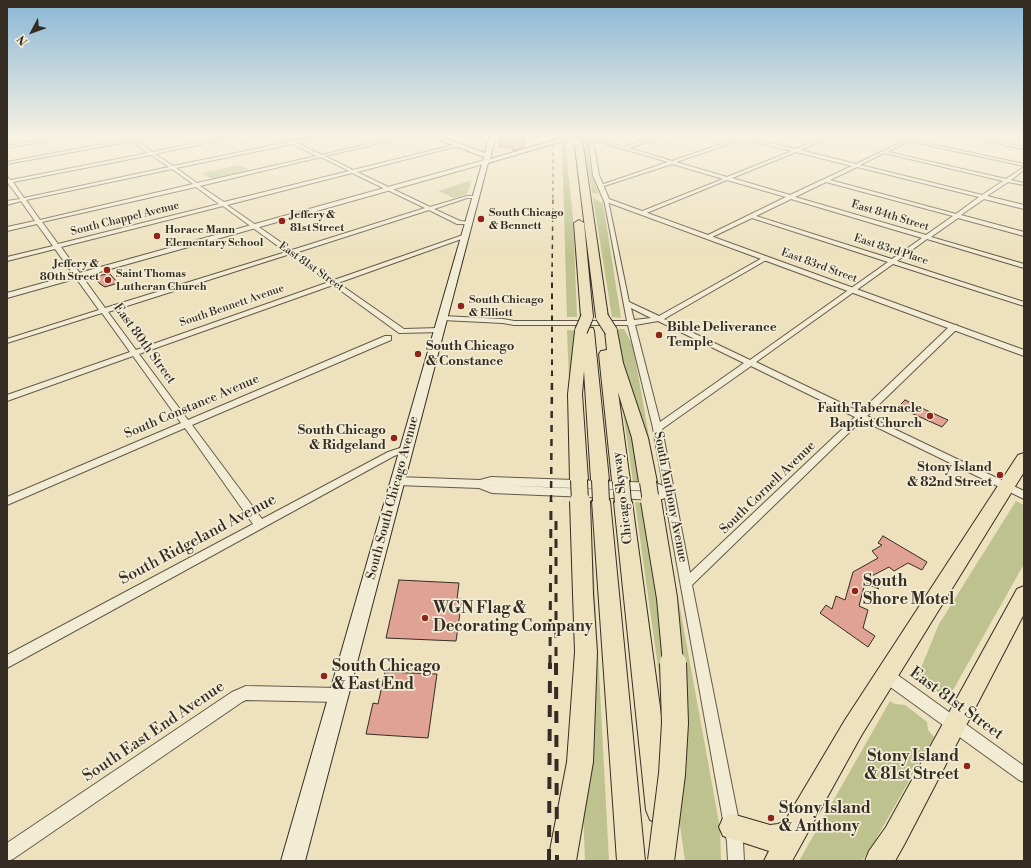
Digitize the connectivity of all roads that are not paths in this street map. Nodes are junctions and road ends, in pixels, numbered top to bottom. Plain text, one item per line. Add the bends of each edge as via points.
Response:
1 (32, 176) edge
2 (137, 176) edge
3 (183, 176) edge
4 (237, 176) edge
5 (339, 176) edge
6 (360, 176) edge
7 (433, 176) edge
8 (482, 176) edge
9 (580, 176) edge
10 (596, 176) edge
11 (634, 176) edge
12 (719, 176) edge
13 (734, 176) edge
14 (835, 176) edge
15 (895, 176) edge
16 (986, 176) edge
17 (1012, 176) edge
18 (728, 178) junction
19 (8, 180) edge
20 (825, 180) junction
21 (1006, 180) junction
22 (1024, 184) edge
23 (196, 185) junction
24 (600, 187) junction
25 (389, 189) junction
26 (476, 197) junction
27 (791, 197) junction
28 (983, 197) junction
29 (23, 200) junction
30 (606, 200) junction
31 (7, 203) edge
32 (223, 204) junction
33 (1024, 207) edge
34 (430, 209) junction
35 (642, 213) junction
36 (752, 216) junction
37 (957, 216) junction
38 (39, 222) junction
39 (468, 223) junction
40 (254, 227) junction
41 (7, 229) edge
42 (1024, 234) edge
43 (465, 236) junction
44 (708, 237) junction
45 (926, 237) junction
46 (57, 246) junction
47 (290, 252) junction
48 (766, 258) junction
49 (7, 259) edge
50 (892, 261) junction
51 (1024, 266) edge
52 (78, 276) junction
53 (333, 282) junction
54 (852, 290) junction
55 (7, 296) edge
56 (626, 303) junction
57 (1024, 304) edge
58 (104, 310) junction
59 (442, 318) junction
60 (659, 319) junction
61 (631, 323) junction
62 (592, 326) junction
63 (954, 327) junction
64 (439, 330) junction
65 (388, 338) dead end
66 (7, 341) edge
67 (1024, 352) edge
68 (134, 353) junction
69 (750, 363) junction
70 (7, 398) edge
71 (862, 417) junction
72 (186, 424) junction
73 (657, 428) junction
74 (406, 449) junction
75 (1024, 459) edge
76 (397, 481) junction
77 (659, 487) junction
78 (1015, 490) edge
79 (611, 491) junction
80 (7, 501) edge
81 (260, 525) junction
82 (686, 584) junction
83 (1024, 595) edge
84 (7, 662) edge
85 (887, 676) junction
86 (338, 695) junction
87 (953, 724) junction
88 (1024, 775) edge
89 (732, 827) junction
90 (794, 830) junction
91 (7, 854) edge
92 (293, 861) edge
93 (562, 861) edge
94 (631, 861) edge
95 (661, 861) edge
96 (666, 861) edge
97 (736, 861) edge
98 (778, 861) edge
99 (879, 861) edge

1 - 19 street
2 - 29 street
3 - 23 street, East 81st Street
4 - 23 street
5 - 32 street, South Chappel Avenue
6 - 25 street
7 - 25 street
8 - 26 main road, South South Chicago Avenue
9 - 62 highway, Chicago Skyway
10 - 24 street, South Anthony Avenue
11 - 24 street
12 - 18 street, East 84th Street
13 - 18 street
14 - 20 street
15 - 28 street
16 - 21 street
17 - 21 street
18 - 27 street, East 84th Street
18 - 35 street
19 - 29 street, East 80th Street
20 - 27 street
20 - 37 street
21 - 22 street
21 - 28 street
23 - 32 street, East 81st Street
23 - 38 street
24 - 30 street, South Anthony Avenue
25 - 34 street
25 - 40 street
26 - 34 street via 467,197
26 - 39 main road, South South Chicago Avenue
27 - 36 street
27 - 45 street, East 84th Street
28 - 33 street
28 - 37 street
29 - 31 street
29 - 38 street, East 80th Street
30 - 35 street, East 83rd Street
30 - 56 street, South Anthony Avenue
32 - 40 street, East 81st Street
32 - 46 street, South Chappel Avenue
34 - 39 street via 459,222
34 - 47 street
35 - 44 street, East 83rd Street
36 - 44 street
36 - 50 street, East 83rd Place
37 - 42 street
37 - 45 street
38 - 41 street
38 - 46 street, East 80th Street
39 - 43 main road, South South Chicago Avenue
40 - 47 street, East 81st Street
40 - 52 street
43 - 53 street, South Bennett Avenue
43 - 59 main road, South South Chicago Avenue
44 - 48 street, East 83rd Street
45 - 50 street
45 - 51 street, East 84th Street
46 - 49 street, South Chappel Avenue
46 - 52 street, East 80th Street
47 - 53 street, East 81st Street
47 - 58 street
48 - 54 street, East 83rd Street
48 - 60 street
50 - 54 street
50 - 57 street, East 83rd Place
52 - 55 street
52 - 58 street, East 80th Street
53 - 64 street, East 81st Street via 402,331
53 - 68 street, South Bennett Avenue
54 - 63 street, East 83rd Street
54 - 69 street
56 - 60 street
56 - 61 street, South Anthony Avenue
58 - 66 street
58 - 68 street, East 80th Street
59 - 62 street
59 - 64 main road, South South Chicago Avenue
60 - 61 street
60 - 69 street
61 - 62 street
61 - 73 street, South Anthony Avenue
62 - 77 highway via 616,363
62 - 79 highway, Chicago Skyway
62 - 79 highway, Chicago Skyway
62 - 93 highway, bridge via 575,394 586,652 580,762
63 - 67 street, East 83rd Street
63 - 71 street, South Cornell Avenue
64 - 74 main road, South South Chicago Avenue
65 - 72 street, South Constance Avenue
68 - 70 street, South Bennett Avenue
68 - 72 street, East 80th Street
69 - 71 street
69 - 73 street
71 - 78 street
71 - 82 street, South Cornell Avenue
72 - 80 street, South Constance Avenue
72 - 81 street, East 80th Street
73 - 77 street, South Anthony Avenue
74 - 76 main road, South South Chicago Avenue
74 - 81 street, South Ridgeland Avenue via 391,454
75 - 78 highway
76 - 77 street via 480,484 492,489 659,496
76 - 86 main road, South South Chicago Avenue
77 - 82 street, South Anthony Avenue
77 - 95 highway, bridge via 673,655 675,723 672,774
78 - 85 highway
79 - 94 highway, Chicago Skyway
79 - 96 highway, Chicago Skyway
81 - 84 street, South Ridgeland Avenue
82 - 89 street, South Anthony Avenue
83 - 87 highway
85 - 87 street, East 81st Street
85 - 90 highway via 853,728
86 - 91 street, South East End Avenue via 246,693 237,697
86 - 92 main road, South South Chicago Avenue
87 - 88 street, East 81st Street
87 - 99 highway via 895,836
89 - 90 highway via 770,838 780,837
89 - 97 street, South Anthony Avenue
90 - 98 highway

